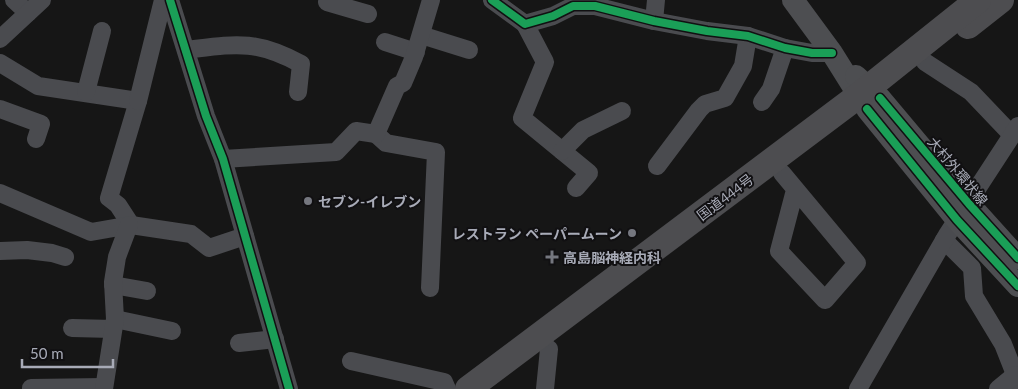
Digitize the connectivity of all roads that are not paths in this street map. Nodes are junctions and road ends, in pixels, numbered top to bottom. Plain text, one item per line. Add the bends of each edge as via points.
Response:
1 (14, 0) edge
2 (42, 0) edge
3 (163, 0) edge
4 (170, 0) edge
5 (431, 0) edge
6 (492, 0) edge
7 (656, 0) edge
8 (793, 0) edge
9 (978, 0) edge
10 (1001, 0) edge
11 (326, 2) dead end
12 (348, 4) edge
13 (28, 13) junction
14 (368, 14) dead end
15 (654, 21) junction
16 (525, 24) junction
17 (102, 31) dead end
18 (748, 36) junction
19 (0, 39) edge
20 (385, 42) dead end
21 (418, 43) junction
22 (785, 48) junction
23 (186, 50) junction
24 (468, 50) dead end
25 (832, 53) junction
26 (925, 62) junction
27 (2, 71) edge
28 (86, 92) junction
29 (298, 92) dead end
30 (868, 98) junction
31 (138, 101) junction
32 (762, 102) dead end
33 (0, 109) edge
34 (622, 111) dead end
35 (41, 126) dead end
36 (1015, 130) edge
37 (376, 134) junction
38 (562, 151) junction
39 (223, 159) junction
40 (657, 166) dead end
41 (788, 182) junction
42 (576, 188) dead end
43 (0, 193) edge
44 (963, 212) junction
45 (130, 225) junction
46 (246, 236) junction
47 (944, 240) junction
48 (0, 251) edge
49 (66, 257) dead end
50 (1018, 258) edge
51 (113, 285) junction
52 (1018, 286) edge
53 (430, 288) dead end
54 (147, 291) dead end
55 (114, 324) junction
56 (72, 328) dead end
57 (172, 331) dead end
58 (275, 339) junction
59 (239, 343) dead end
60 (548, 349) junction
61 (351, 362) dead end
62 (1017, 379) edge
63 (31, 388) dead end
64 (104, 388) edge
65 (289, 389) edge
66 (448, 389) edge
67 (468, 389) edge
68 (496, 389) edge
69 (545, 389) edge
70 (858, 389) edge
71 (998, 389) edge

1 - 13 street
2 - 13 street
3 - 31 street
4 - 23 street
5 - 21 street
6 - 16 street
7 - 15 street
8 - 25 main road, 大村外環状線
9 - 30 highway, 国道444号
10 - 26 highway, 国道444号
11 - 12 street
12 - 14 street
13 - 19 street
15 - 16 street via 595,6 574,6
15 - 18 street
16 - 38 street via 545,62 522,118
17 - 28 street
18 - 22 street
18 - 40 street via 743,66 725,98 705,104 699,110
20 - 21 street
21 - 24 street
21 - 37 street via 403,83 397,86
22 - 25 street
22 - 32 street via 771,89
23 - 29 street via 258,45 278,51 301,64
23 - 39 street
25 - 30 main road, 大村外環状線
26 - 30 highway, 国道444号
26 - 36 street via 971,92
27 - 28 street via 38,86
28 - 31 street
30 - 41 highway, 国道444号
30 - 44 main road, 大村外環状線
30 - 67 highway, 国道444号
31 - 45 street via 108,198 118,205
33 - 35 street
34 - 38 street via 583,130
36 - 44 street
37 - 39 street via 356,131 336,152
37 - 53 street via 386,143 436,152
38 - 42 street via 589,173
39 - 46 street
41 - 41 street via 857,263 824,300 779,251
41 - 60 highway, 国道444号
43 - 45 street via 92,232
44 - 47 street
44 - 50 main road, 大村外環状線
44 - 52 main road, 大村外環状線
45 - 46 street via 191,234 209,248
45 - 51 street via 117,257
46 - 58 street
47 - 62 street via 972,268 974,296 1002,344
47 - 70 street
48 - 49 street via 27,250
51 - 54 street
51 - 55 street
55 - 56 street
55 - 57 street
55 - 64 street
58 - 59 street
58 - 65 street
60 - 68 highway, 国道444号
60 - 69 street
61 - 66 street via 444,382
62 - 71 street
63 - 64 street

